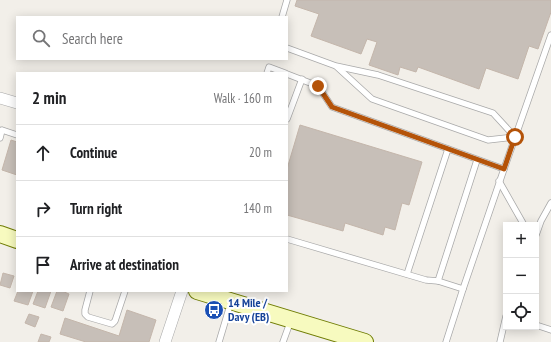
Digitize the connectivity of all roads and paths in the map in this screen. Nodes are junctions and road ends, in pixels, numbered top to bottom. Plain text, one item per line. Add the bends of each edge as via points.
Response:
1 (287, 0) edge
2 (282, 16) edge
3 (551, 36) edge
4 (288, 48) edge
5 (336, 66) junction
6 (267, 72) edge
7 (283, 72) edge
8 (288, 74) edge
9 (302, 79) junction
10 (0, 98) edge
11 (16, 103) edge
12 (288, 116) edge
13 (16, 135) edge
14 (515, 137) junction
15 (0, 138) edge
16 (448, 149) junction
17 (477, 160) junction
18 (504, 169) junction
19 (499, 182) junction
20 (551, 203) edge
21 (522, 222) edge
22 (539, 227) edge
23 (0, 234) edge
24 (288, 239) edge
25 (16, 240) edge
26 (407, 274) junction
27 (438, 281) junction
28 (463, 289) junction
29 (90, 292) edge
30 (125, 292) edge
31 (182, 292) edge
32 (200, 292) edge
33 (231, 302) junction
34 (291, 320) junction
35 (539, 326) edge
36 (503, 329) edge
37 (551, 330) edge
38 (359, 341) edge
39 (165, 342) edge
40 (219, 342) edge
41 (284, 342) edge
42 (446, 342) edge
43 (500, 342) edge

1 - 2 lane
3 - 14 lane
4 - 5 lane
5 - 14 lane via 378,75 493,113
5 - 14 lane via 372,99 488,140
6 - 7 lane via 269,67
8 - 9 lane
9 - 12 lane
9 - 16 lane via 318,86 332,107
10 - 11 street
13 - 15 lane via 2,130
14 - 18 lane
16 - 17 lane
16 - 26 lane
17 - 18 lane
17 - 27 lane
18 - 19 lane
19 - 21 lane
19 - 28 lane
20 - 22 lane
23 - 25 main road
24 - 26 lane
26 - 27 lane
27 - 28 lane
28 - 42 lane
29 - 30 lane via 85,314 112,324
31 - 39 street
32 - 33 main road
33 - 34 main road
33 - 40 lane
34 - 38 main road
34 - 41 lane
35 - 37 lane
36 - 43 lane

